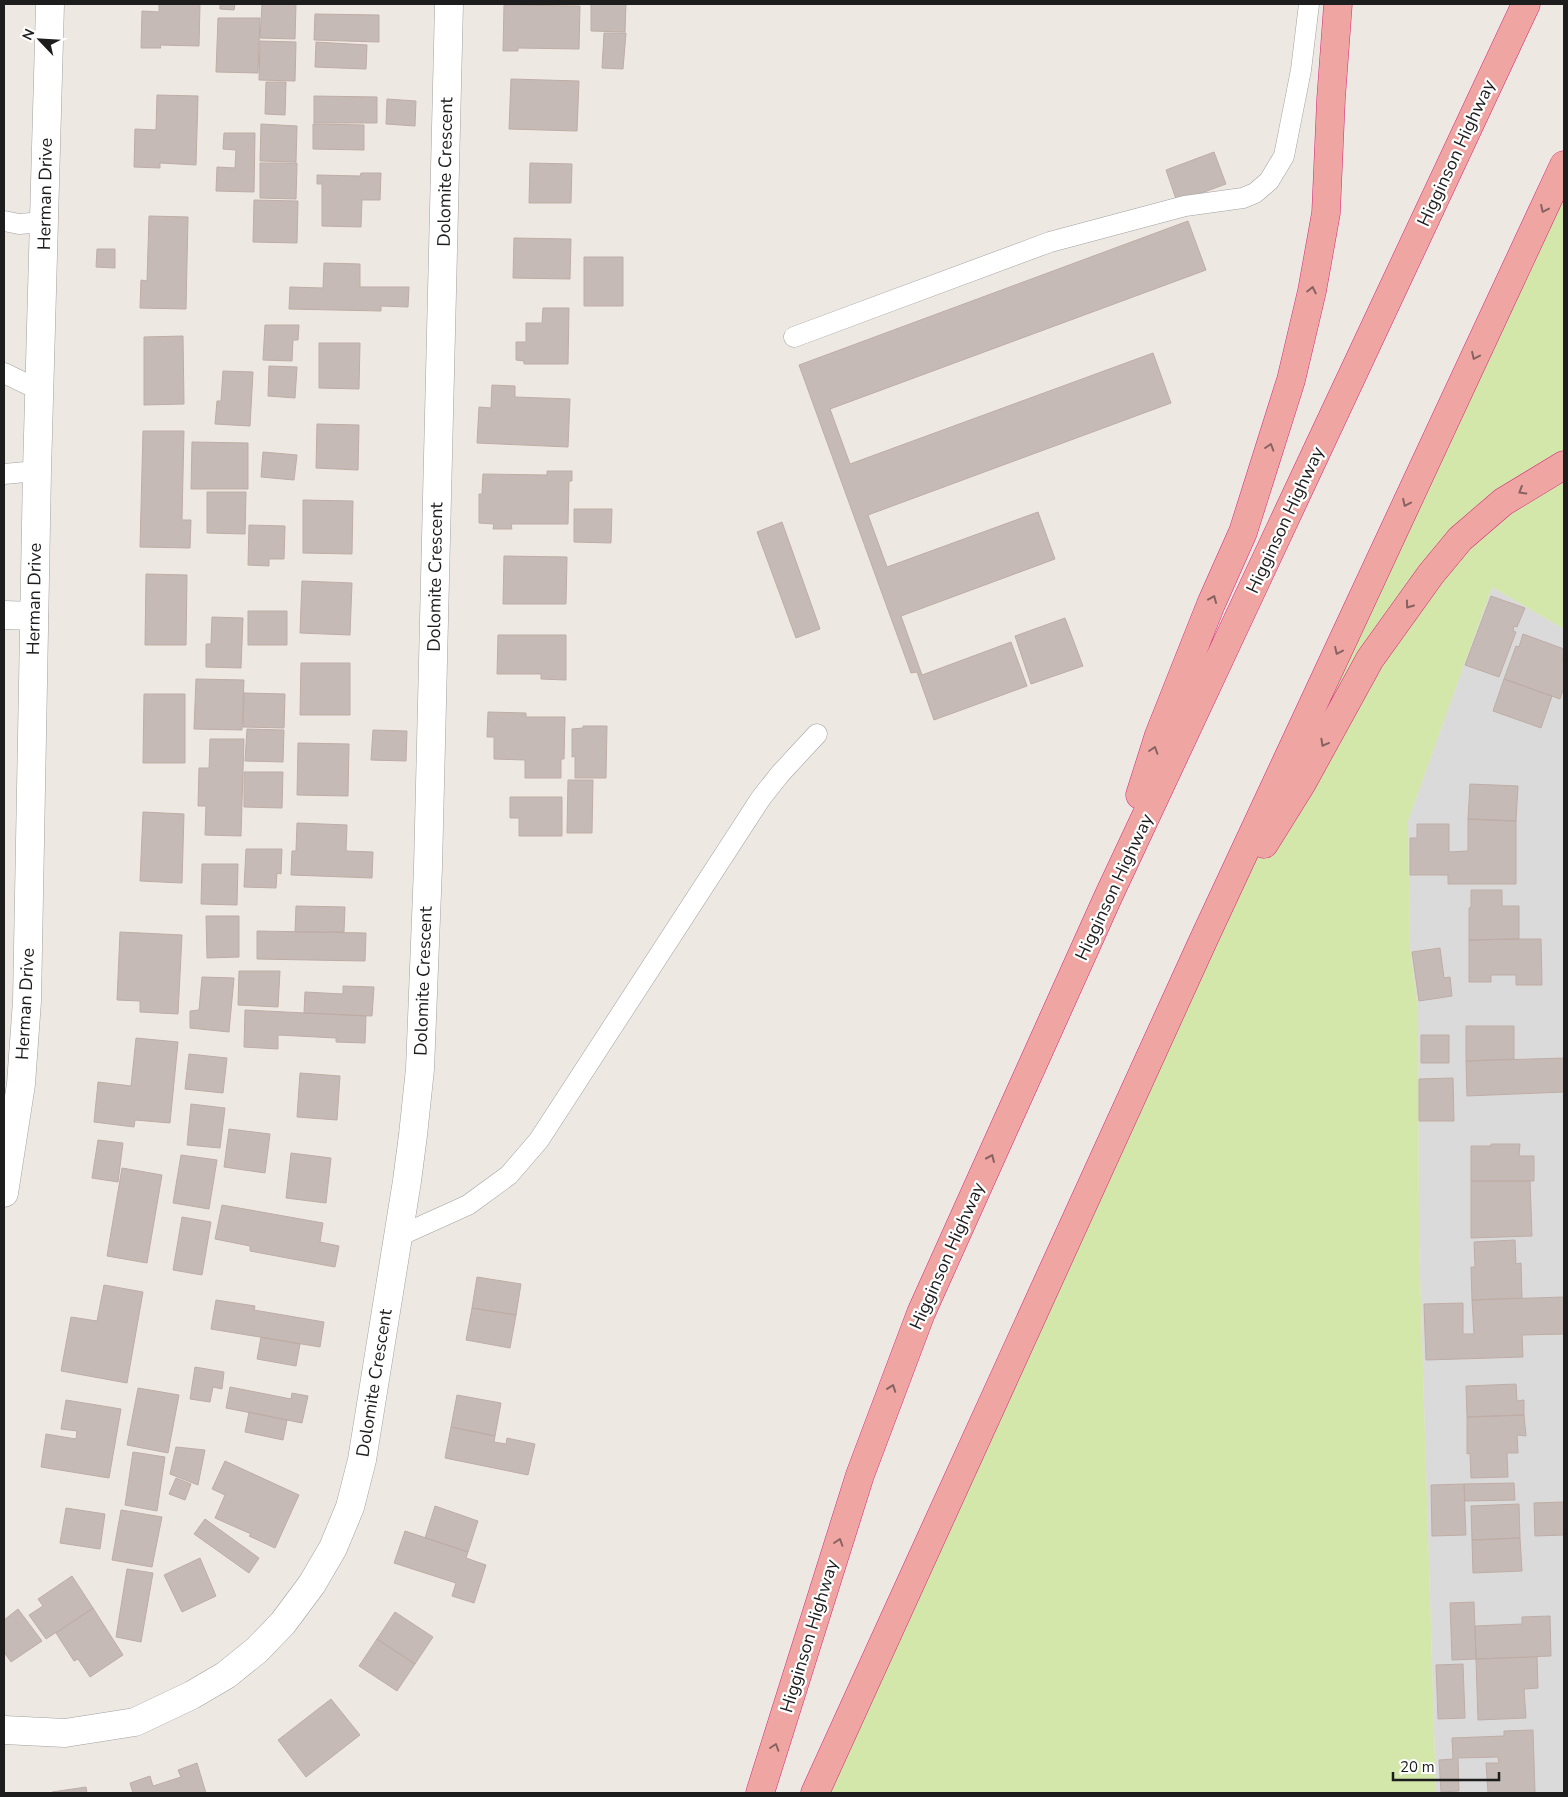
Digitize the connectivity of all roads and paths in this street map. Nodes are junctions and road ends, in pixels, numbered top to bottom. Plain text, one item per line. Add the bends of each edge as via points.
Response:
1 (50, 4) edge
2 (449, 4) edge
3 (1310, 4) edge
4 (1338, 4) edge
5 (1526, 4) edge
6 (1564, 165) edge
7 (4, 221) edge
8 (44, 222) junction
9 (794, 337) dead end
10 (4, 373) edge
11 (39, 390) junction
12 (1564, 465) edge
13 (37, 471) junction
14 (4, 474) edge
15 (4, 615) edge
16 (34, 616) junction
17 (818, 734) dead end
18 (1108, 897) junction
19 (1202, 944) junction
20 (4, 1193) edge
21 (397, 1237) junction
22 (4, 1730) edge
23 (760, 1793) edge
24 (815, 1793) edge

1 - 8 street, Herman Drive
2 - 21 street, Dolomite Crescent via 421,1040 413,1135
3 - 9 lane via 1284,156 1269,181 1255,193 1243,198 1185,206 1050,242
18 -> 4 highway via 1159,735 1242,532 1291,380 1326,213
5 - 18 highway, Higginson Highway
6 -> 19 highway
7 - 8 lane via 19,224
8 - 11 street, Herman Drive
10 - 11 lane
11 - 13 street, Herman Drive
12 -> 19 highway via 1503,502 1460,539 1431,574 1370,660 1302,783
13 - 14 lane
13 - 16 street, Herman Drive
15 - 16 street
16 - 20 street, Herman Drive via 26,1001 21,1084
17 - 21 lane via 761,798 539,1140 509,1175 468,1205
23 -> 18 highway, Higginson Highway via 860,1475 921,1313
19 - 24 highway
21 - 22 street, Dolomite Crescent via 362,1460 350,1507 333,1548 283,1623 226,1675 135,1722 65,1733

